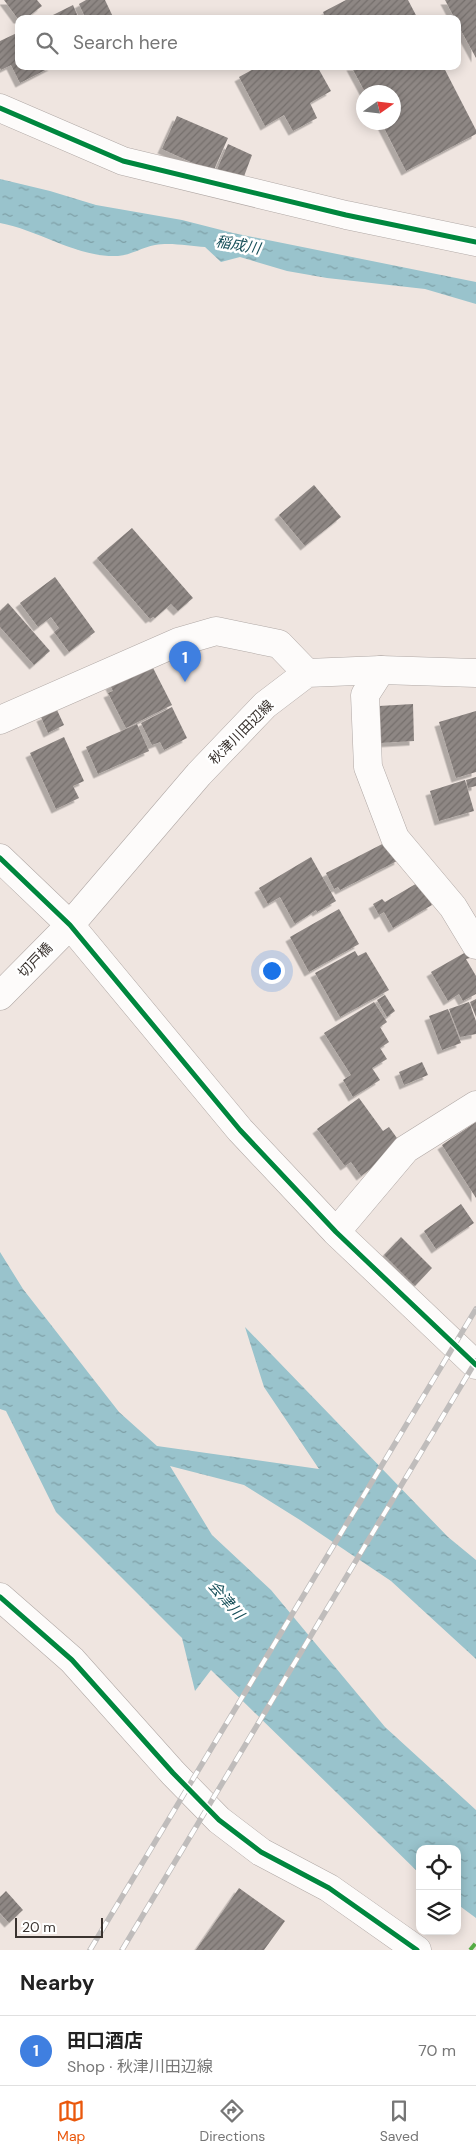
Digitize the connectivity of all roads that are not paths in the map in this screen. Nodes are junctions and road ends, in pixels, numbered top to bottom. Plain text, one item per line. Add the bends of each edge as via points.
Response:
1 (0, 108) edge
2 (476, 242) edge
3 (381, 670) junction
4 (476, 673) edge
5 (307, 674) junction
6 (0, 720) edge
7 (0, 858) edge
8 (70, 925) junction
9 (476, 944) edge
10 (0, 996) edge
11 (476, 1105) edge
12 (336, 1232) junction
13 (476, 1364) edge
14 (0, 1597) edge
15 (417, 1950) edge

1 - 2 street via 123,162
3 - 4 street
3 - 5 street
3 - 9 street via 365,695 371,777 395,838 453,907
5 - 6 street via 279,644 216,631 178,642
5 - 8 street, 秋津川田辺線 via 265,705 199,774
7 - 8 street
8 - 10 street, 切戸橋
8 - 12 street via 240,1130
11 - 12 street via 406,1148
12 - 13 street
14 - 15 street via 72,1660 219,1820 261,1852 329,1888

